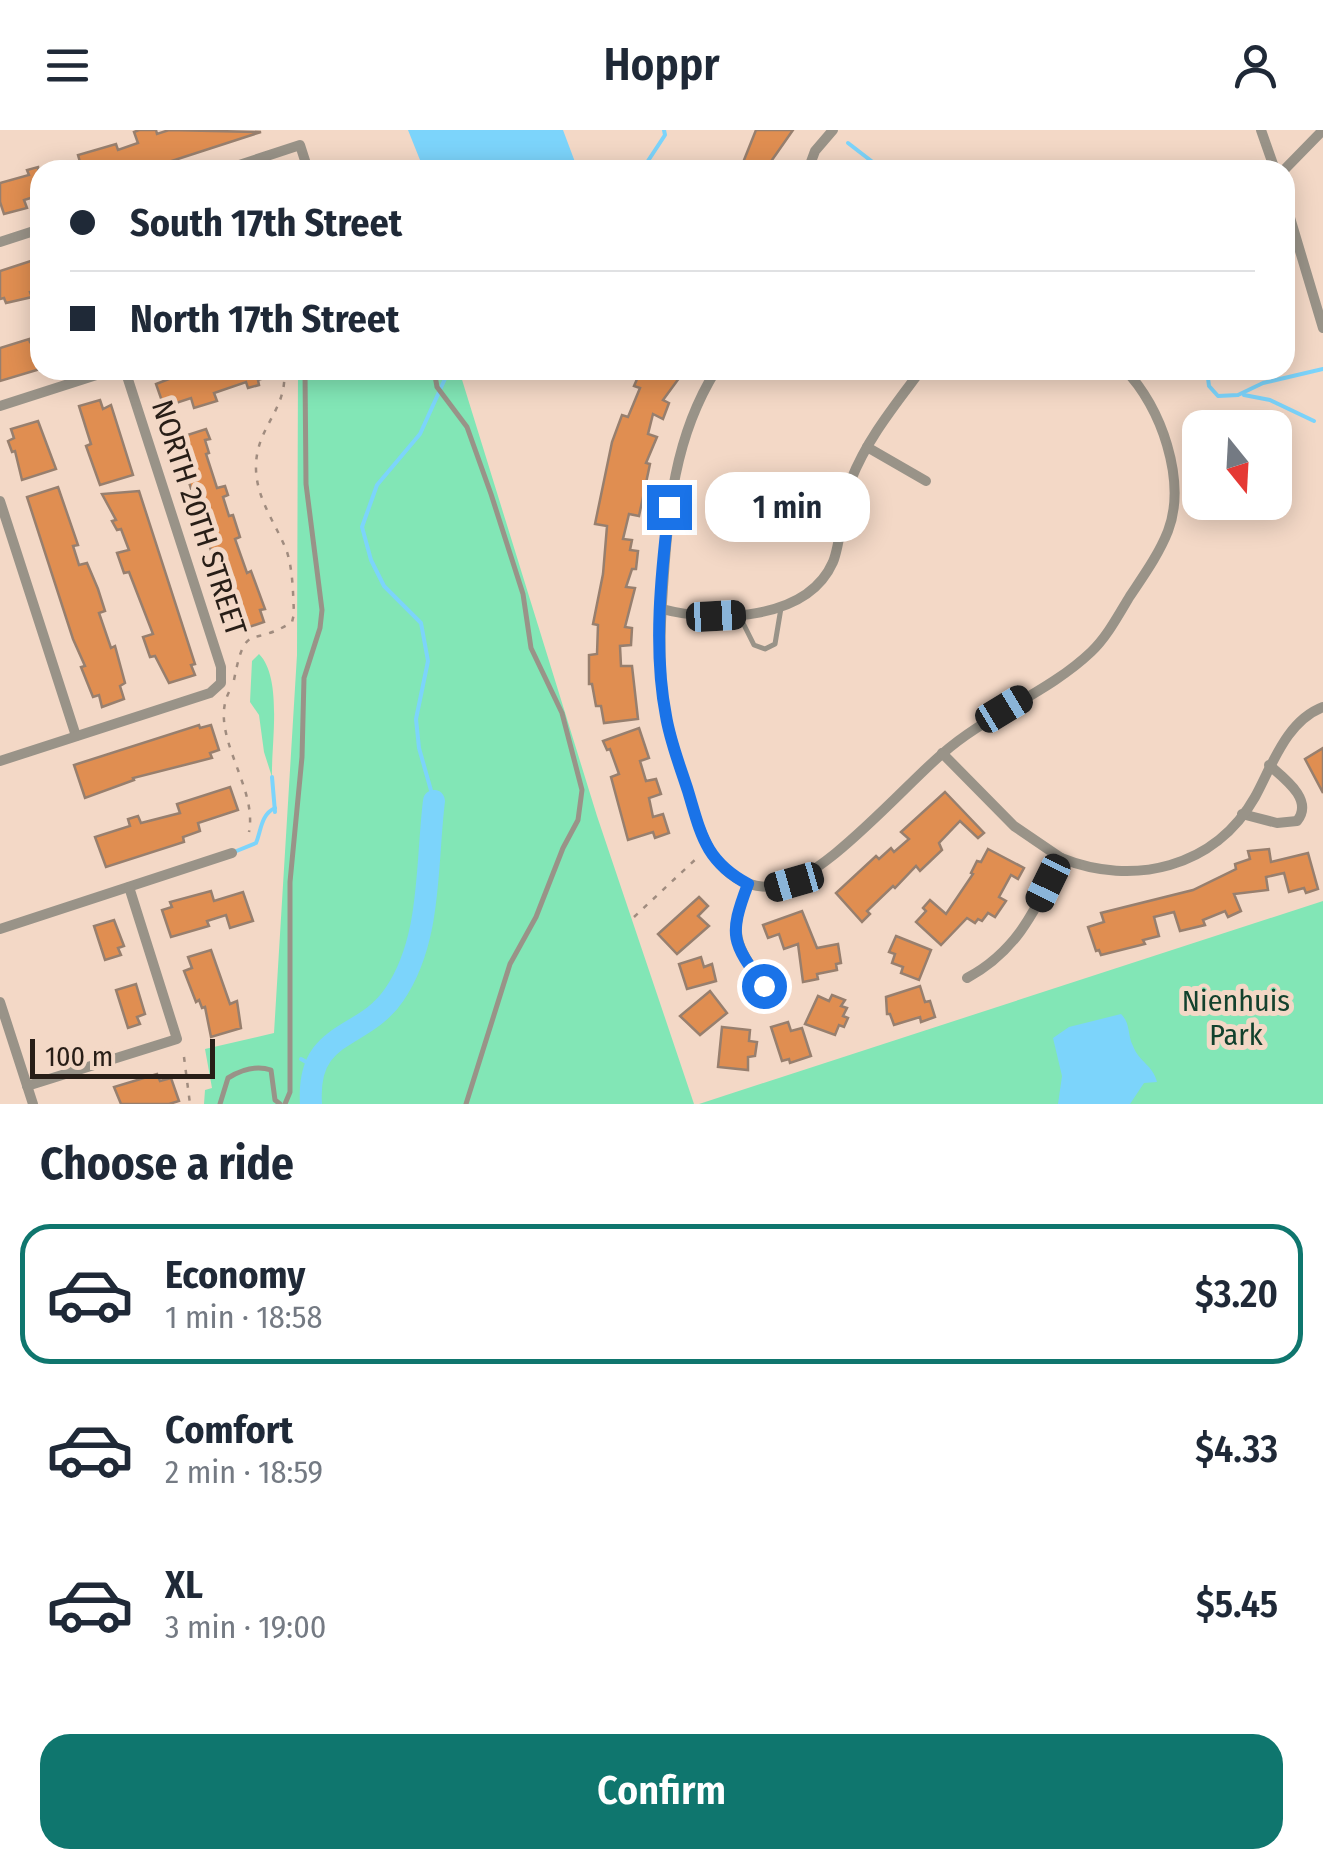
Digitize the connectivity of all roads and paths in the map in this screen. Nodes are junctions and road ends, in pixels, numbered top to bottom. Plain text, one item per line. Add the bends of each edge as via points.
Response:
1 (833, 130) edge
2 (1261, 130) edge
3 (1323, 130) edge
4 (254, 160) edge
5 (305, 160) edge
6 (812, 160) edge
7 (1272, 160) edge
8 (1294, 160) edge
9 (30, 232) edge
10 (1295, 234) edge
11 (0, 242) edge
12 (1323, 328) edge
13 (81, 380) edge
14 (128, 380) edge
15 (285, 380) edge
16 (305, 380) edge
17 (436, 380) edge
18 (711, 380) edge
19 (914, 380) edge
20 (1131, 380) edge
21 (0, 406) edge
22 (867, 448) junction
23 (926, 482) dead end
24 (0, 501) edge
25 (781, 604) junction
26 (662, 609) junction
27 (739, 614) junction
28 (1323, 707) edge
29 (76, 736) junction
30 (942, 753) junction
31 (0, 762) edge
32 (1269, 765) junction
33 (1242, 814) junction
34 (249, 832) dead end
35 (232, 853) dead end
36 (698, 857) dead end
37 (1061, 858) junction
38 (748, 884) junction
39 (129, 887) junction
40 (634, 916) dead end
41 (0, 928) edge
42 (967, 978) dead end
43 (764, 986) dead end
44 (0, 1002) edge
45 (184, 1057) dead end
46 (27, 1086) junction
47 (33, 1104) edge
48 (190, 1104) edge
49 (220, 1104) edge
50 (282, 1104) edge
51 (466, 1104) edge

1 - 6 street
2 - 7 street
3 - 8 street
4 - 5 street via 300,145
9 - 11 street
10 - 12 street
13 - 21 street
14 - 29 street, NORTH 20TH STREET via 221,683 210,693
15 - 34 path via 258,444 256,479 289,558 294,614 292,622 240,648 222,706 250,808
16 - 50 lane via 306,484 322,610 304,678 290,882 290,1092
17 - 51 lane via 466,427 500,519 531,648 562,712 582,790 578,820 510,964
18 - 26 street via 686,427 672,485
19 - 22 street
20 - 30 street via 1172,456 1169,529 1092,651
22 - 23 street
22 - 25 street via 851,480 835,558 824,578 803,597
24 - 29 street
25 - 27 street
25 - 27 lane via 775,644 765,648 754,646
26 - 27 street
26 - 38 street via 666,718 700,834 728,874
28 - 32 street via 1290,734
29 - 31 street
30 - 37 street via 1014,826
30 - 38 street via 820,867 774,888
32 - 33 street
32 - 33 street via 1299,796 1302,816 1276,823
33 - 37 street via 1199,855 1163,867 1124,874
35 - 39 street
36 - 40 path
37 - 42 street via 1016,939 993,964
38 - 43 street via 736,941
39 - 41 street
39 - 46 street via 177,1039
44 - 46 street
45 - 48 path
46 - 47 street
49 - 50 lane via 228,1078 261,1068 270,1070 275,1100

